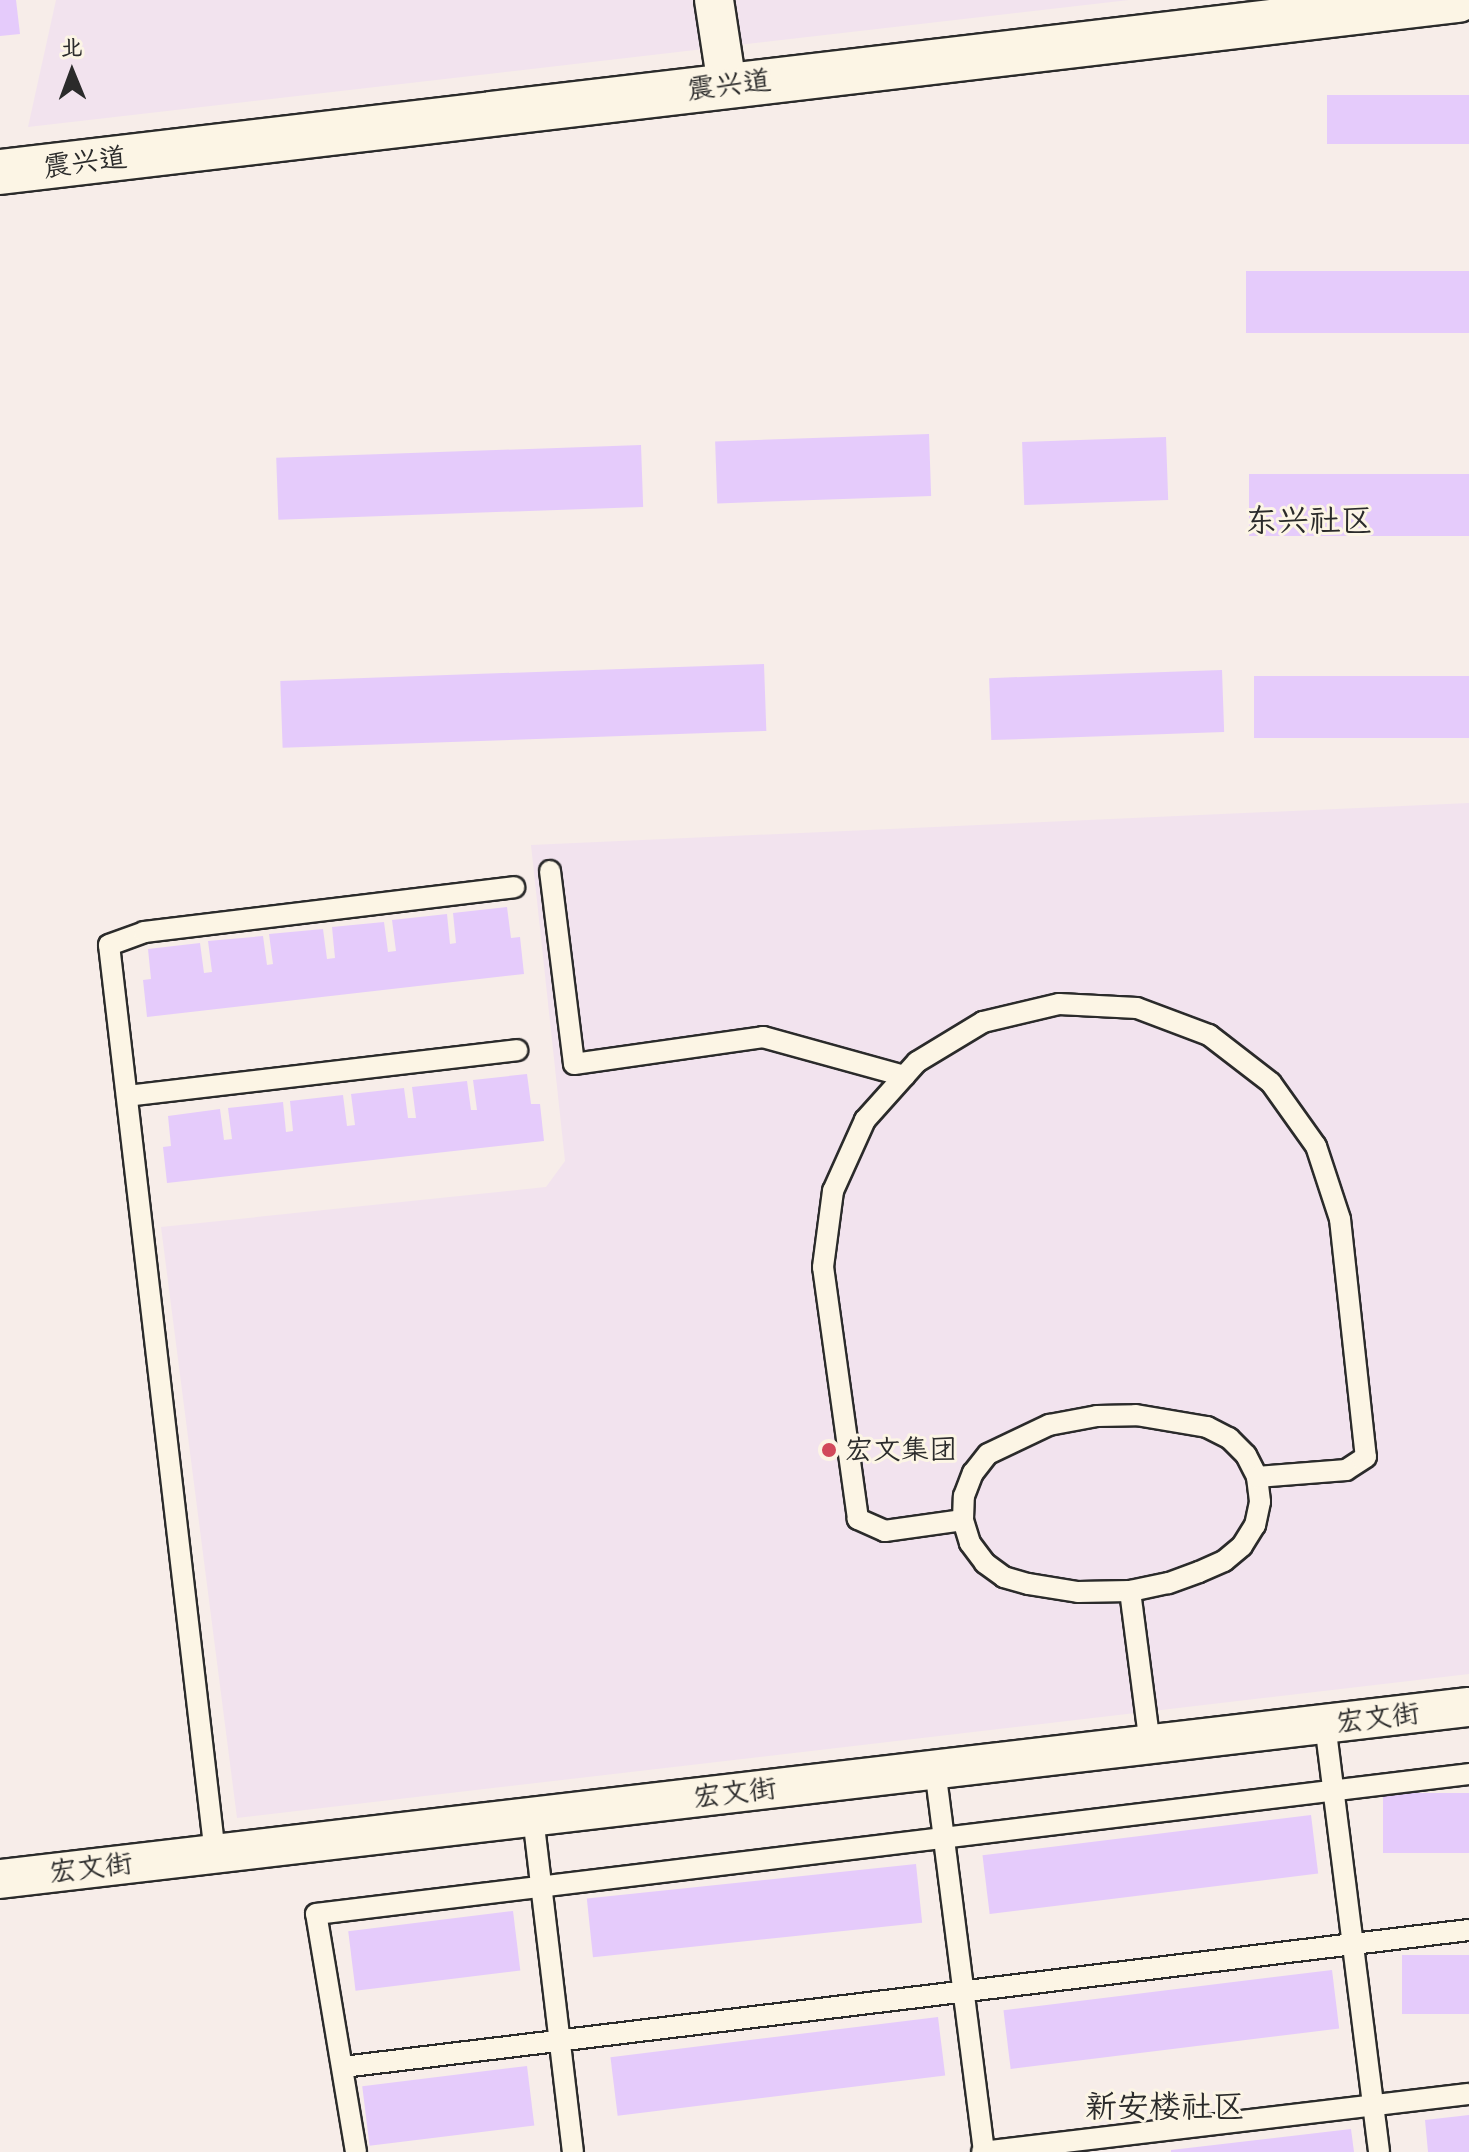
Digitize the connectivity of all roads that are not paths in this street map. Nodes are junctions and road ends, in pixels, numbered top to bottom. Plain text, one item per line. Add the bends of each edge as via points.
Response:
1 (714, 0) edge
2 (1458, 0) edge
3 (727, 85) junction
4 (0, 172) edge
5 (550, 871) dead end
6 (514, 887) dead end
7 (517, 1050) dead end
8 (905, 1076) junction
9 (127, 1096) junction
10 (1257, 1477) junction
11 (963, 1520) junction
12 (1130, 1591) junction
13 (1469, 1707) edge
14 (1325, 1724) junction
15 (1150, 1744) junction
16 (935, 1769) junction
17 (1469, 1774) edge
18 (1334, 1791) junction
19 (533, 1817) junction
20 (944, 1838) junction
21 (215, 1854) junction
22 (0, 1879) edge
23 (541, 1887) junction
24 (1469, 1930) edge
25 (1353, 1945) junction
26 (964, 1991) junction
27 (559, 2040) junction
28 (343, 2067) junction
29 (1469, 2094) edge
30 (1373, 2105) junction
31 (356, 2152) edge
32 (573, 2152) edge
33 (984, 2152) edge
34 (1379, 2152) edge

1 - 3 street
2 - 3 street, 震兴道
3 - 4 street, 震兴道
5 - 8 lane via 574,1064 763,1037
6 - 9 lane via 144,932 109,945
7 - 9 lane
8 - 10 lane via 917,1062 983,1022 1059,1004 1137,1008 1209,1035 1271,1083 1316,1146 1340,1219 1366,1457 1346,1470
8 - 11 lane via 865,1120 833,1191 823,1267 858,1519 885,1531
9 - 21 lane
10 - 11 lane via 1238,1446 1207,1427 1158,1417 1097,1416 1049,1425 988,1454 964,1496
10 - 12 lane via 1260,1502 1255,1525 1242,1546 1199,1572
11 - 12 lane via 970,1543 1004,1577 1078,1592
12 - 15 lane
13 - 14 street, 宏文街
14 - 15 street, 宏文街
14 - 18 lane
15 - 16 street, 宏文街
16 - 19 street, 宏文街
16 - 20 lane
17 - 18 lane
18 - 20 lane
18 - 25 lane
19 - 21 street, 宏文街
19 - 23 lane
20 - 23 lane
20 - 26 lane
21 - 22 street, 宏文街
23 - 27 lane
23 - 28 lane via 316,1914
24 - 25 lane
25 - 26 lane
25 - 30 lane
26 - 27 lane
26 - 33 lane
27 - 28 lane
27 - 32 lane
28 - 31 lane
29 - 30 lane
30 - 33 lane
30 - 34 lane

